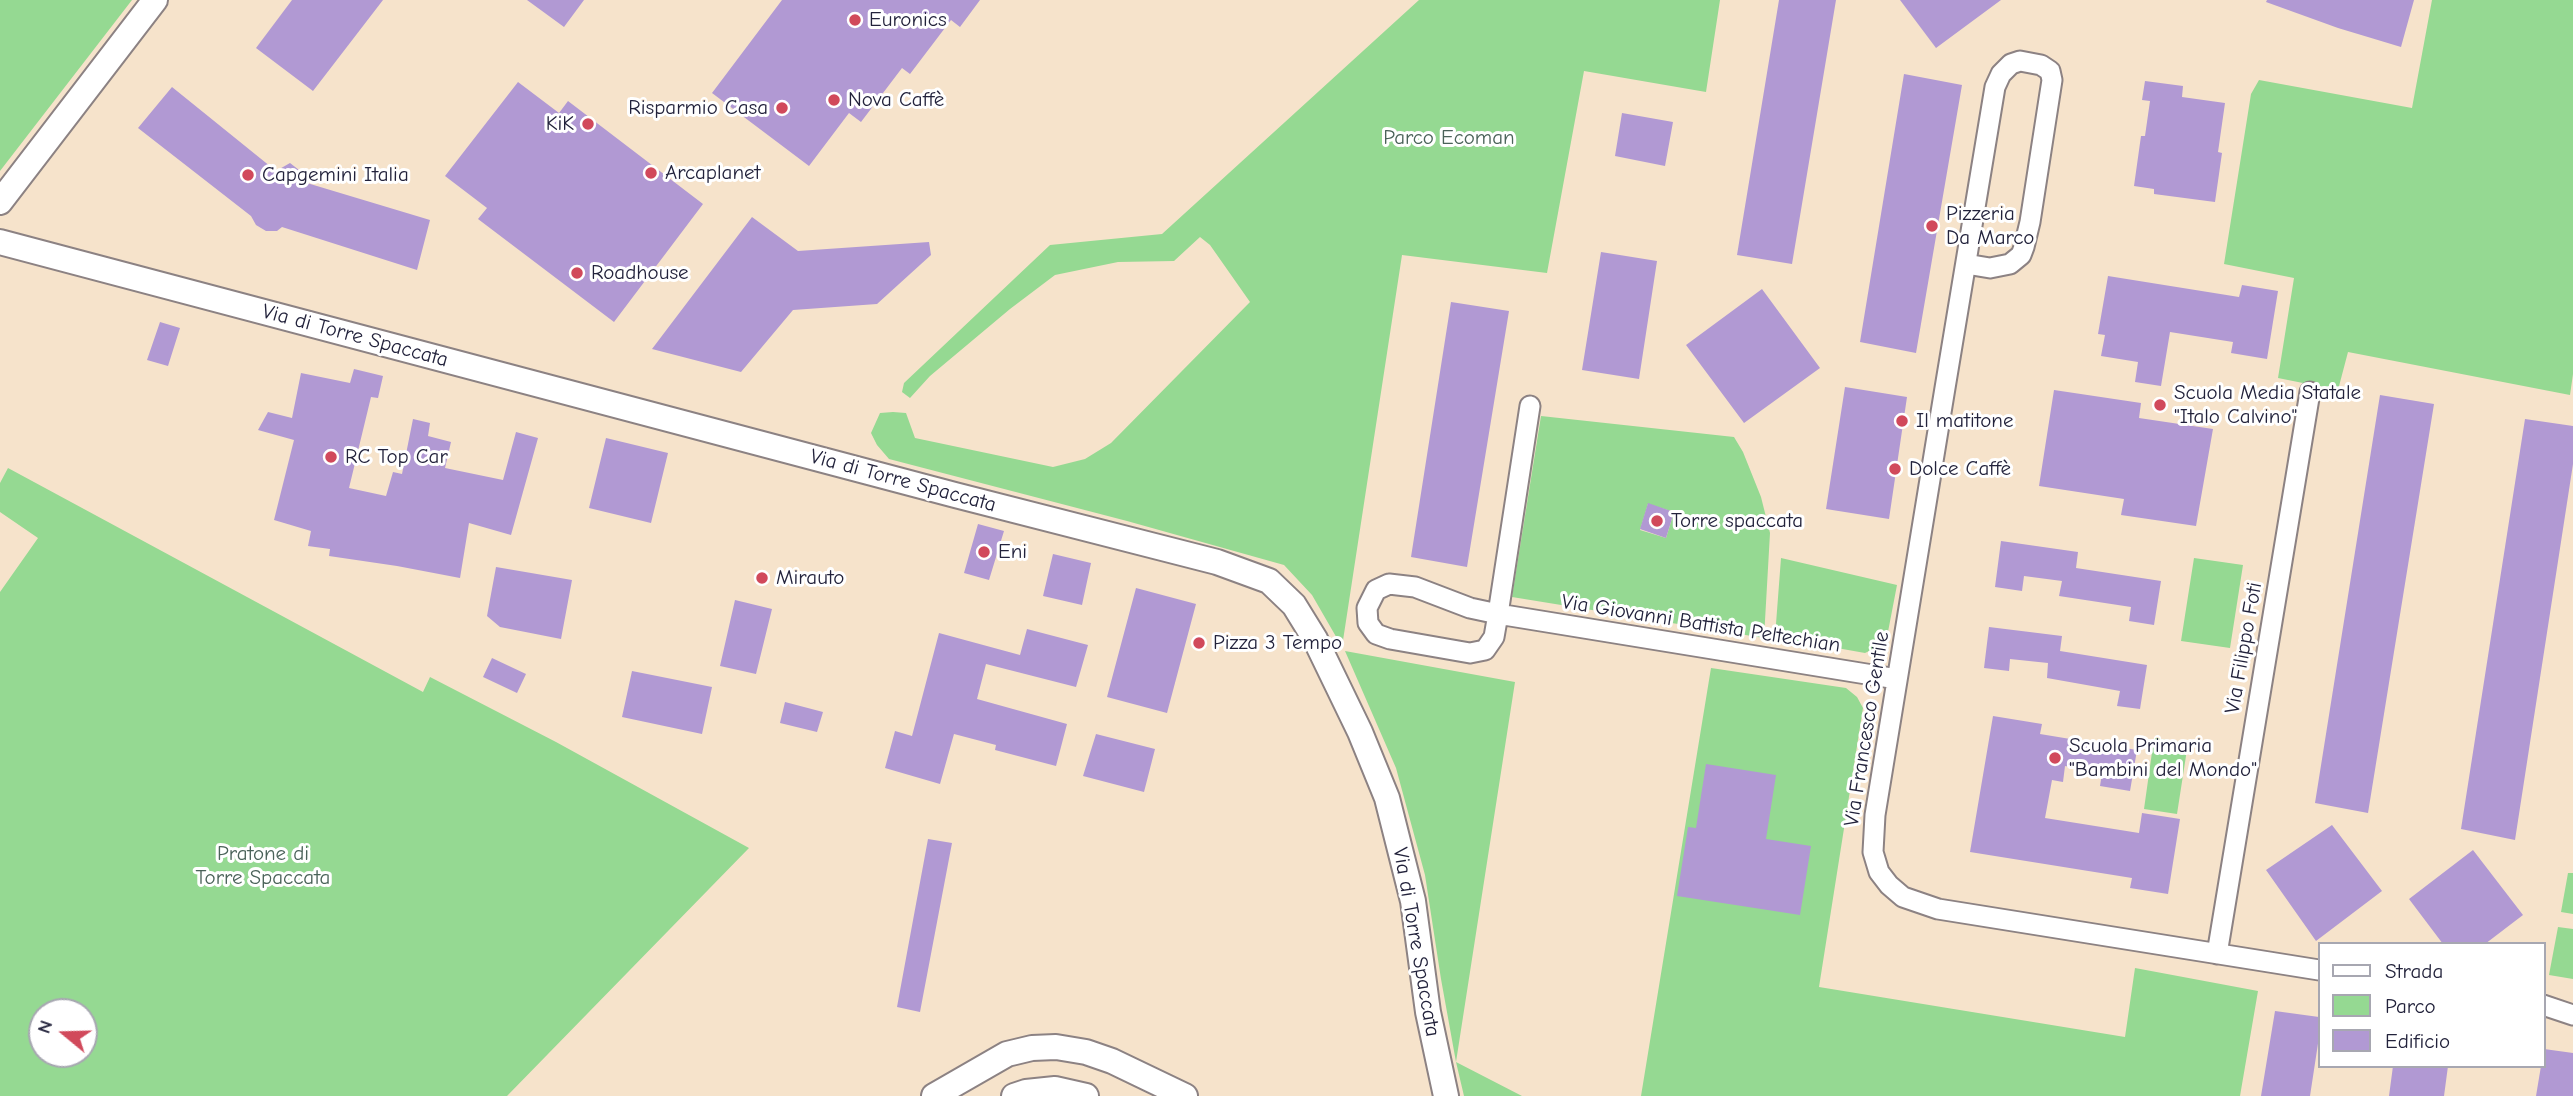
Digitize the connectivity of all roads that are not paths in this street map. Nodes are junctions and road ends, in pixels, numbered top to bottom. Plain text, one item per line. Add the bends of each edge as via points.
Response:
1 (155, 0) edge
2 (0, 202) edge
3 (0, 243) edge
4 (1966, 264) junction
5 (2310, 391) dead end
6 (1530, 405) dead end
7 (1498, 614) junction
8 (1897, 679) junction
9 (2217, 954) junction
10 (2318, 970) edge
11 (2545, 1005) edge
12 (2545, 1006) edge
13 (2573, 1007) edge
14 (2573, 1015) edge
15 (934, 1096) edge
16 (1014, 1096) edge
17 (1086, 1096) edge
18 (1185, 1096) edge
19 (1446, 1096) edge

1 - 2 street
3 - 19 street, Via di Torre Spaccata via 1217,562 1269,581 1294,604 1315,639 1387,798 1413,901 1428,1012
4 - 4 street, Via Francesco Gentile via 1990,268 2010,264 2025,247 2052,80 2050,71 2041,65 2015,62 1998,80
4 - 8 street, Via Francesco Gentile
5 - 9 street, Via Filippo Foti
6 - 7 street, Via Giovanni Battista Peltechian
7 - 7 street, Via Giovanni Battista Peltechian via 1415,587 1389,584 1373,594 1366,615 1371,629 1384,638 1470,653 1490,644
7 - 8 street, Via Giovanni Battista Peltechian
8 - 9 street, Via Francesco Gentile via 1873,841 1879,872 1896,891 1938,909
9 - 10 street, Via Francesco Gentile
11 - 13 street
12 - 14 street
15 - 18 street via 1007,1054 1056,1047 1112,1061
16 - 17 street via 1055,1089

